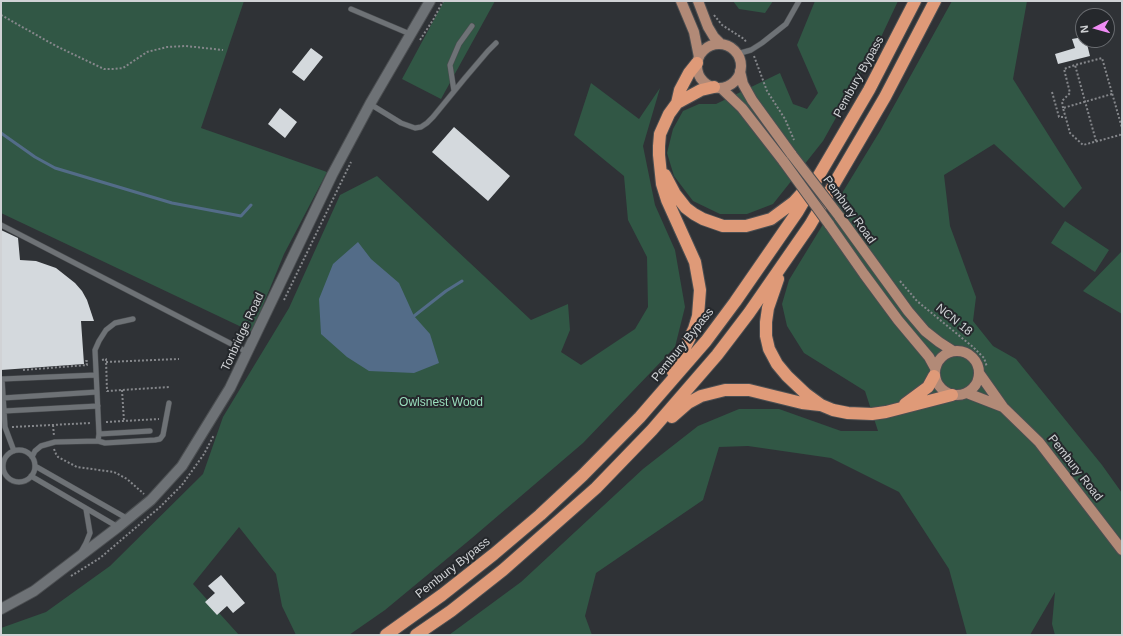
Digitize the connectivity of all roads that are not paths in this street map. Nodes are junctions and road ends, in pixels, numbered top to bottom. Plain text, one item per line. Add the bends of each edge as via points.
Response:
1 (430, 1) edge
2 (681, 1) edge
3 (698, 1) edge
4 (799, 1) edge
5 (915, 1) edge
6 (935, 1) edge
7 (351, 9) dead end
8 (472, 26) dead end
9 (410, 34) junction
10 (496, 43) dead end
11 (721, 44) junction
12 (737, 54) junction
13 (698, 60) junction
14 (740, 71) junction
15 (717, 88) junction
16 (454, 91) junction
17 (677, 103) junction
18 (370, 104) junction
19 (661, 169) junction
20 (822, 171) junction
21 (1, 225) edge
22 (782, 267) junction
23 (133, 319) dead end
24 (953, 351) junction
25 (248, 352) junction
26 (935, 372) junction
27 (984, 372) junction
28 (96, 375) junction
29 (97, 392) junction
30 (662, 392) junction
31 (967, 393) junction
32 (952, 395) junction
33 (3, 398) junction
34 (169, 403) dead end
35 (821, 405) junction
36 (98, 406) junction
37 (1004, 408) junction
38 (900, 409) junction
39 (4, 411) junction
40 (652, 430) junction
41 (150, 431) dead end
42 (99, 434) junction
43 (98, 441) junction
44 (14, 451) junction
45 (3, 457) edge
46 (32, 457) junction
47 (35, 466) junction
48 (2, 469) edge
49 (31, 476) junction
50 (86, 509) junction
51 (128, 519) junction
52 (118, 528) junction
53 (1122, 550) edge
54 (76, 560) junction
55 (1, 609) edge
56 (386, 635) edge
57 (416, 635) edge

1 - 9 street, Tonbridge Road
2 - 13 main road via 694,32
3 - 11 main road via 708,28
4 - 12 lane via 786,24 751,50
5 - 20 highway, Pembury Bypass via 869,90
6 - 22 highway via 885,97 834,186
7 - 9 lane
8 - 16 lane via 459,44 450,65
9 - 18 street, Tonbridge Road
10 - 16 lane
11 - 12 main road via 733,49
11 - 13 main road via 708,47
12 - 14 main road via 741,62
13 - 15 main road via 701,78 706,84
13 - 17 highway via 680,90
14 - 15 main road via 733,83
14 - 24 main road, Pembury Road, bridge via 743,84 752,100 908,311 925,331
15 - 17 highway via 701,90
15 - 26 main road, Pembury Road, bridge via 742,108 784,162 894,314 920,344
16 - 18 lane via 427,123 415,128 401,123
17 - 19 highway via 660,134
18 - 25 street, Tonbridge Road via 332,175
19 - 20 highway via 686,208 712,223 723,226 746,226 771,219 794,202
19 - 30 highway via 667,200 695,262 700,290 694,329
20 - 30 highway, Pembury Bypass via 735,302 706,341
21 - 25 lane
22 - 35 highway via 768,308 766,336 769,349 787,376
22 - 40 highway via 717,355
23 - 28 lane via 115,323 106,330 95,350
24 - 26 main road via 942,357
24 - 27 main road via 968,354
25 - 51 street, Tonbridge Road via 230,388 182,466 151,500
26 - 32 main road via 936,382 940,388
26 - 38 highway via 928,387
27 - 31 main road
27 - 37 main road, Pembury Road
28 - 29 lane
28 - 33 lane via 2,379
29 - 33 lane
29 - 36 lane
30 - 56 highway, Pembury Bypass via 583,475 540,515 442,595
31 - 32 main road via 960,396
31 - 37 main road, Pembury Road
32 - 38 highway
33 - 39 lane
34 - 43 lane via 160,439 105,443
35 - 38 highway via 848,414 872,414
35 - 40 highway via 749,390 725,390 701,396 688,403
36 - 39 lane
36 - 42 lane
37 - 53 main road, Pembury Road via 1039,442
39 - 44 lane
40 - 57 highway via 596,488 539,540 451,611
41 - 42 lane
42 - 43 lane
43 - 46 lane via 55,442 41,446
44 - 45 lane
44 - 46 lane via 24,451
45 - 48 lane
46 - 47 lane
47 - 49 lane
47 - 51 lane
48 - 49 lane via 8,477 17,481 26,480
49 - 50 lane
50 - 52 lane
50 - 54 lane via 90,533
51 - 52 street, Tonbridge Road
52 - 54 street, Tonbridge Road
54 - 55 street, Tonbridge Road via 34,591

